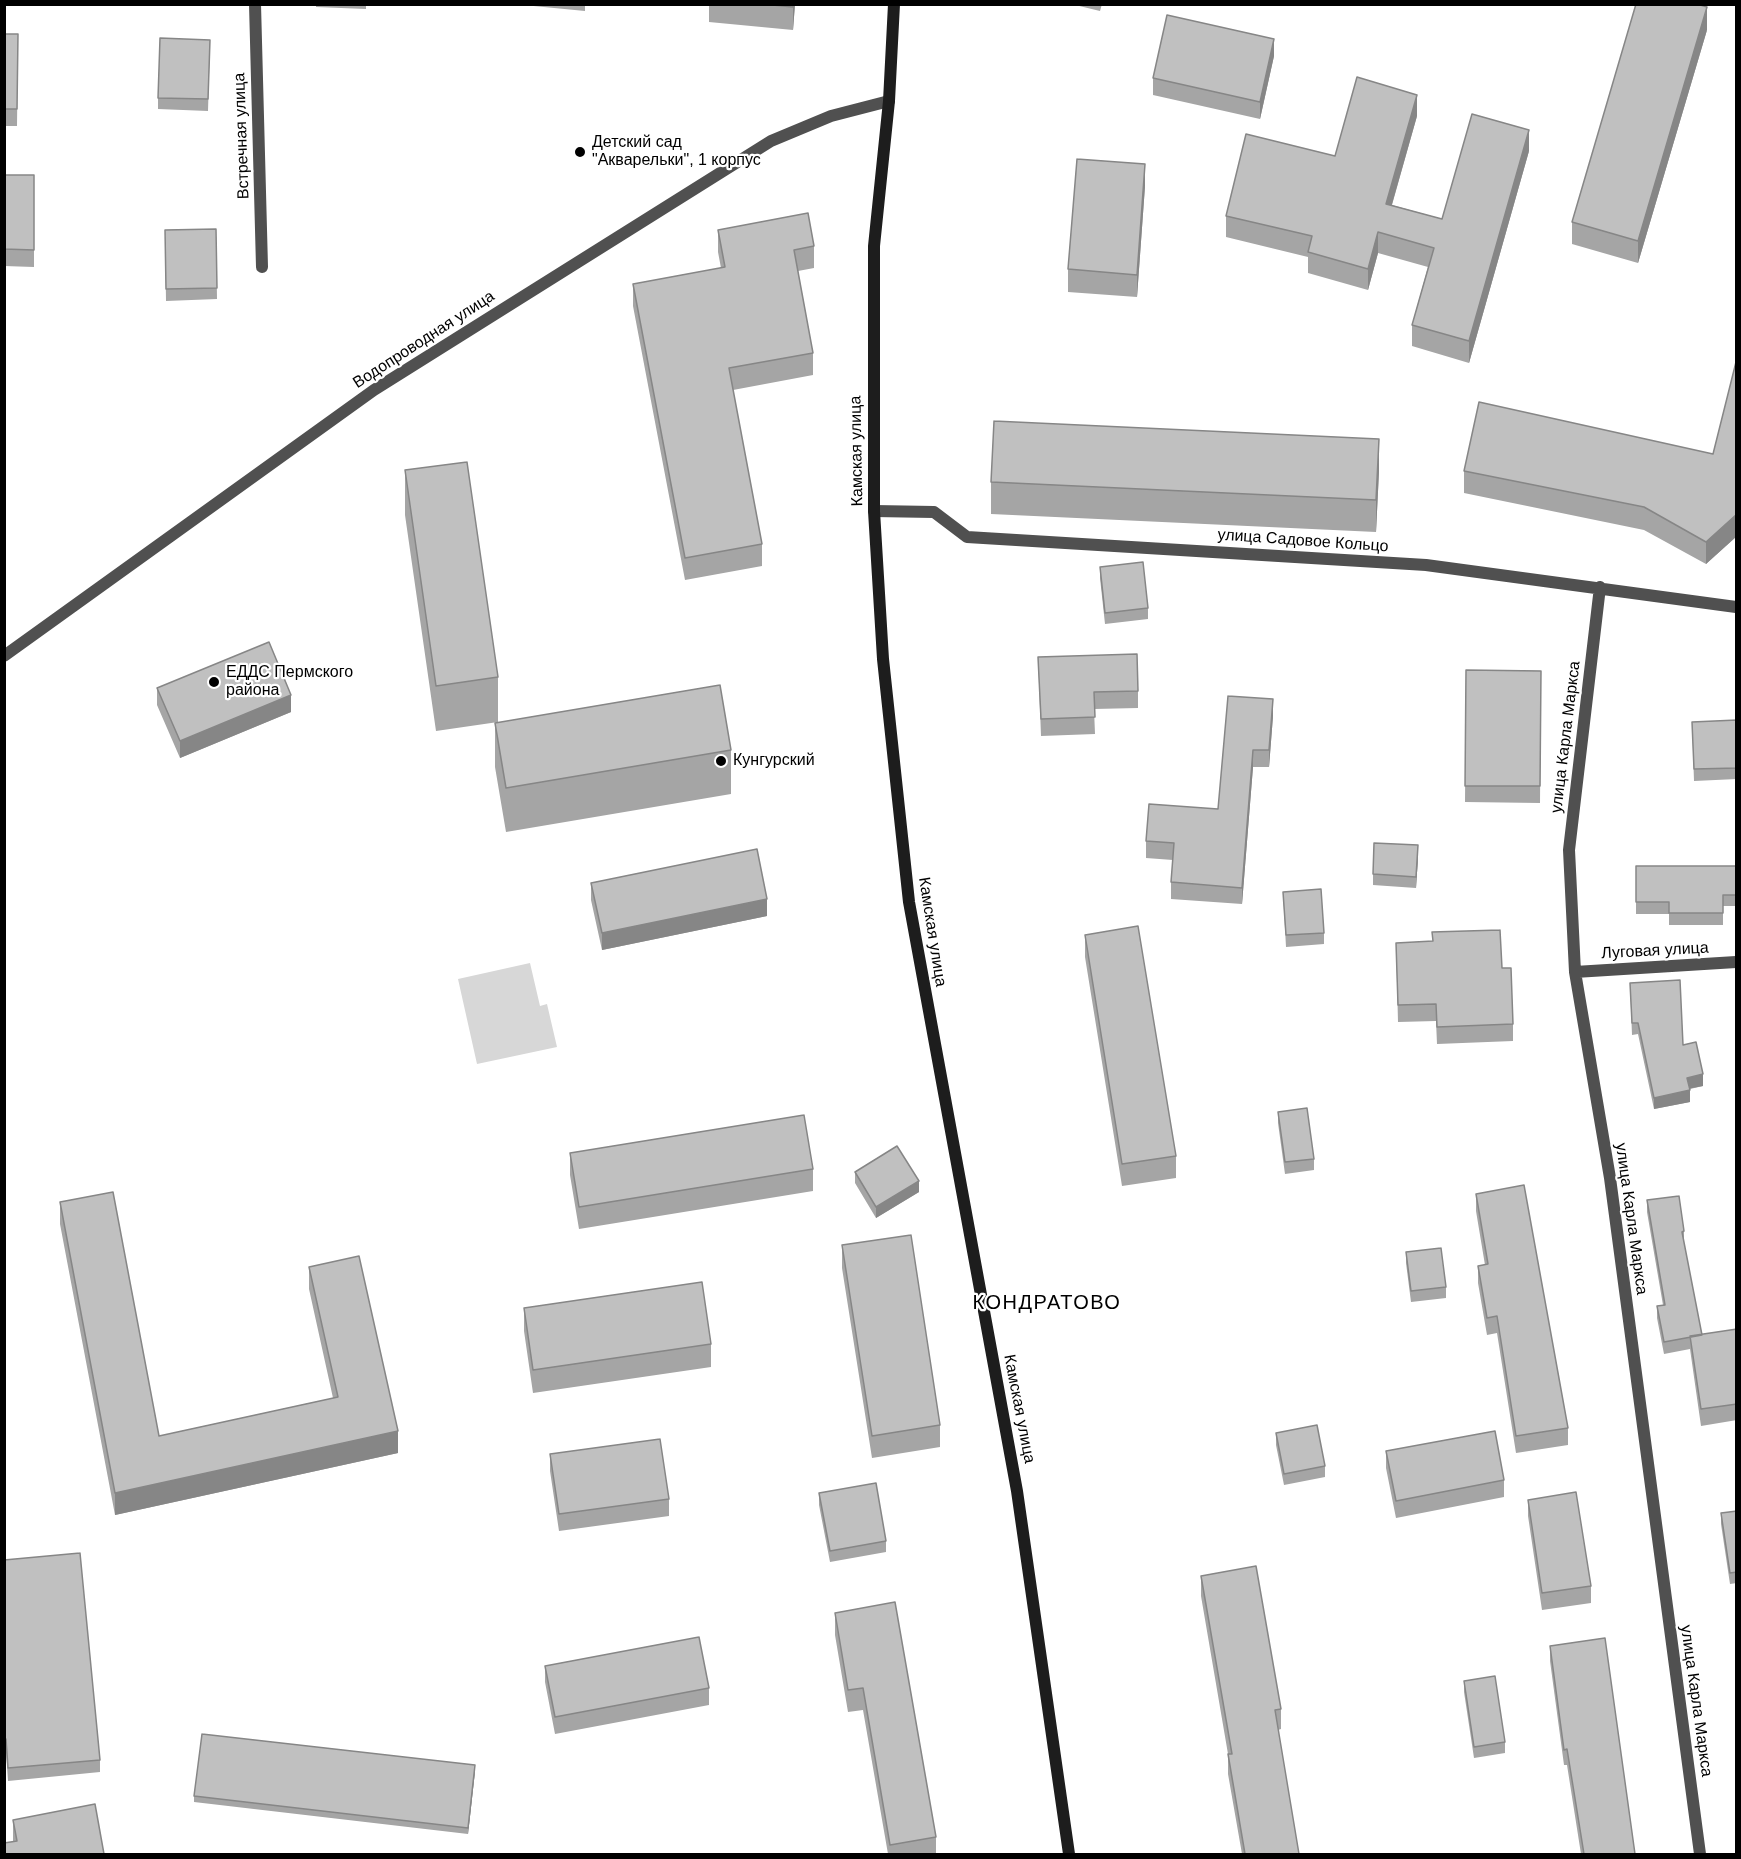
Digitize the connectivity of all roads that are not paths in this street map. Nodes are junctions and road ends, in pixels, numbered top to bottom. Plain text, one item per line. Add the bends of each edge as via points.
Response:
1 (255, 4) edge
2 (894, 4) edge
3 (889, 101) junction
4 (262, 267) dead end
5 (874, 512) junction
6 (1600, 587) junction
7 (1737, 607) edge
8 (4, 656) edge
9 (1737, 962) edge
10 (1575, 972) junction
11 (1069, 1854) edge
12 (1700, 1854) edge

1 - 4 street, Встречная улица
2 - 3 street, Камская улица
3 - 5 street, Камская улица via 874,246
3 - 8 street, Водопроводная улица via 831,116 771,141 413,365
5 - 6 street, улица Садовое Кольцо via 934,512 967,537 1426,565
5 - 11 street, Камская улица via 883,659 909,902 1017,1491
6 - 7 street, улица Садовое Кольцо
6 - 10 street, улица Карла Маркса via 1569,849
9 - 10 street, Луговая улица
10 - 12 street, улица Карла Маркса via 1610,1178

